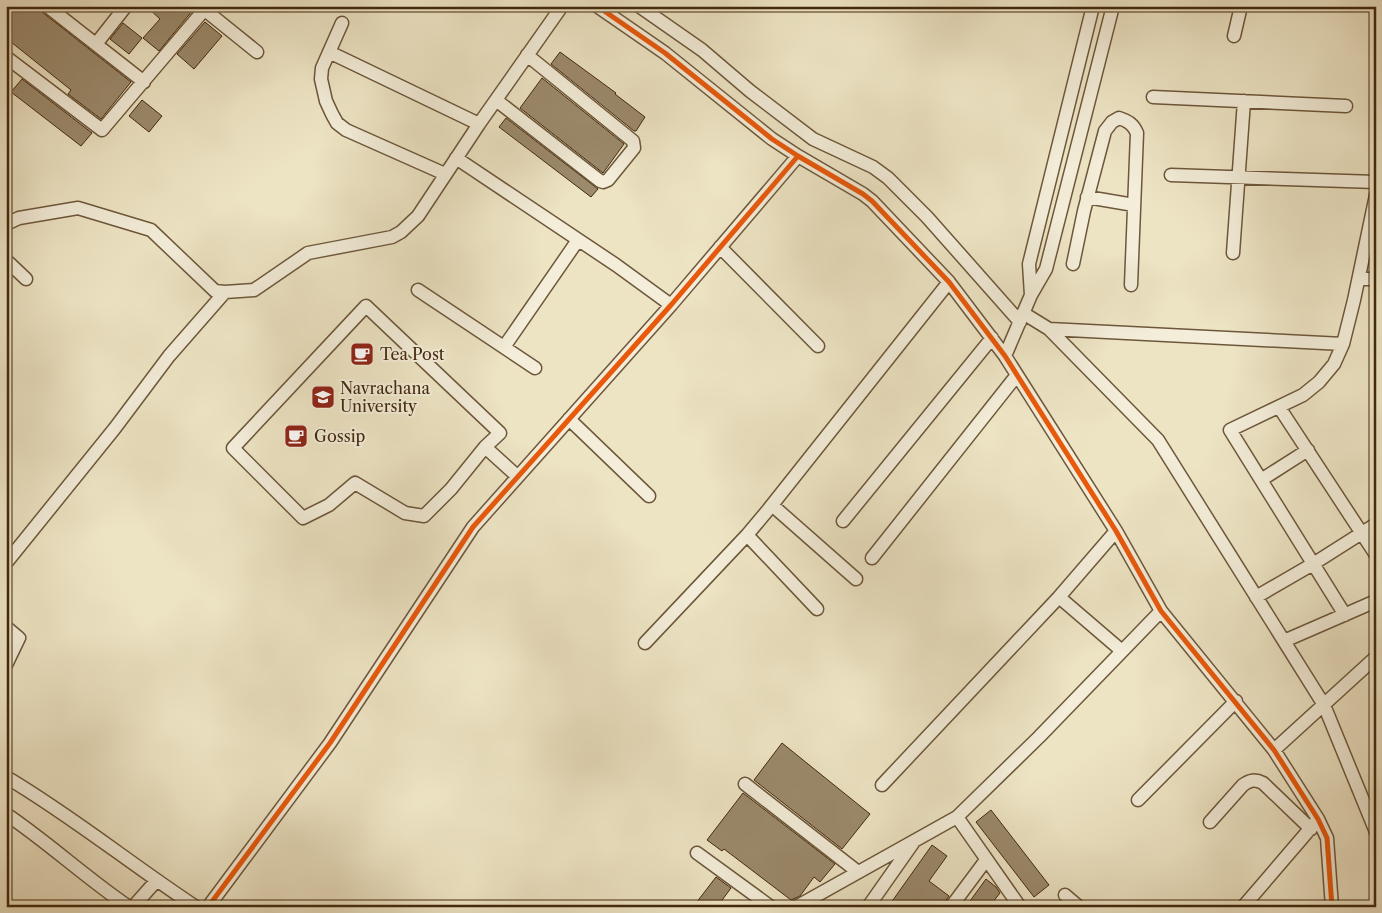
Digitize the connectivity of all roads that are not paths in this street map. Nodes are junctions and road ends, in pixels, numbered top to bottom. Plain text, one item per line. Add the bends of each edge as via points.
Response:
1 (47, 6) edge
2 (126, 6) edge
3 (562, 6) edge
4 (597, 6) edge
5 (639, 6) edge
6 (1093, 6) edge
7 (1113, 6) edge
8 (1241, 6) edge
9 (202, 8) edge
10 (342, 23) dead end
11 (1234, 36) dead end
12 (96, 44) junction
13 (257, 52) dead end
14 (329, 52) junction
15 (527, 55) junction
16 (6, 57) edge
17 (144, 82) junction
18 (1153, 97) dead end
19 (496, 100) junction
20 (1244, 101) junction
21 (1346, 106) dead end
22 (479, 124) junction
23 (798, 156) junction
24 (456, 158) junction
25 (1054, 163) junction
26 (1072, 168) junction
27 (445, 174) junction
28 (1093, 175) junction
29 (1171, 175) dead end
30 (1238, 177) junction
31 (1376, 182) edge
32 (1376, 195) edge
33 (1088, 198) junction
34 (1134, 205) junction
35 (6, 224) edge
36 (578, 240) junction
37 (720, 247) junction
38 (1233, 253) dead end
39 (6, 260) edge
40 (1074, 264) dead end
41 (1359, 278) junction
42 (26, 279) dead end
43 (1376, 279) edge
44 (949, 282) junction
45 (1131, 285) dead end
46 (418, 290) dead end
47 (225, 292) junction
48 (1031, 295) junction
49 (671, 305) junction
50 (1021, 317) junction
51 (1049, 329) junction
52 (992, 338) junction
53 (1343, 344) junction
54 (818, 346) dead end
55 (504, 347) junction
56 (1005, 356) junction
57 (535, 368) dead end
58 (1017, 375) junction
59 (1279, 407) junction
60 (569, 418) junction
61 (485, 447) junction
62 (1308, 450) junction
63 (517, 476) junction
64 (1261, 480) junction
65 (649, 496) dead end
66 (772, 505) junction
67 (843, 521) dead end
68 (1376, 524) edge
69 (1116, 531) junction
70 (1362, 533) junction
71 (747, 535) junction
72 (1376, 555) edge
73 (872, 558) dead end
74 (6, 564) edge
75 (1313, 564) junction
76 (856, 579) dead end
77 (1059, 597) junction
78 (1256, 597) junction
79 (1376, 601) edge
80 (817, 609) dead end
81 (1161, 611) junction
82 (1345, 615) junction
83 (6, 627) edge
84 (1284, 641) junction
85 (645, 643) dead end
86 (1122, 651) junction
87 (1376, 657) edge
88 (6, 665) edge
89 (1236, 701) junction
90 (1324, 705) junction
91 (1274, 750) junction
92 (6, 777) edge
93 (745, 784) dead end
94 (882, 785) dead end
95 (1138, 800) dead end
96 (6, 814) edge
97 (956, 817) junction
98 (1210, 822) dead end
99 (1314, 824) junction
100 (1376, 832) edge
101 (914, 841) junction
102 (697, 853) dead end
103 (986, 860) junction
104 (858, 872) junction
105 (156, 881) junction
106 (1066, 895) dead end
107 (129, 907) edge
108 (133, 907) edge
109 (196, 907) edge
110 (208, 907) edge
111 (771, 907) edge
112 (796, 907) edge
113 (868, 907) edge
114 (951, 907) edge
115 (1020, 907) edge
116 (1079, 907) edge
117 (1243, 907) edge
118 (1332, 907) edge

1 - 12 street
2 - 12 street
3 - 15 street
4 - 23 street via 665,53
5 - 50 street via 702,50 813,139 873,167 888,178
6 - 25 street
7 - 26 street
8 - 11 street
9 - 13 street
9 - 17 street
10 - 14 street
12 - 17 street
14 - 22 street
14 - 27 street via 321,79 326,101 337,123
15 - 19 street
15 - 19 street via 633,141 634,148 608,180 600,181
16 - 17 street via 102,130
18 - 20 street
19 - 22 street
20 - 21 street
20 - 30 street
22 - 24 street
23 - 37 street
23 - 44 street via 872,201
24 - 27 street
24 - 36 street
25 - 26 street
25 - 48 street via 1029,264
26 - 28 street
26 - 48 street via 1046,268
27 - 47 street via 418,216 392,237 308,253 254,290
28 - 33 street
28 - 34 street via 1105,131 1119,118 1127,121 1137,133
29 - 30 street
30 - 31 street
30 - 38 street
32 - 41 street
33 - 34 street
33 - 40 street
34 - 45 street
35 - 47 street via 19,218 78,208 151,230 215,291
36 - 49 street
36 - 55 street
37 - 49 street
37 - 54 street
39 - 42 street
41 - 43 street
41 - 53 street
44 - 52 street
44 - 66 street
46 - 55 street
47 - 74 street via 169,356
48 - 50 street
49 - 60 street
50 - 51 street
50 - 56 street
51 - 53 street
51 - 78 street via 1158,440
52 - 56 street
52 - 67 street
53 - 59 street via 1334,364 1319,382 1303,395
55 - 57 street
56 - 58 street
58 - 69 street
58 - 73 street
59 - 62 street
59 - 64 street via 1230,430
60 - 63 street
60 - 65 street
61 - 61 street via 424,516 406,513 355,483 329,504 303,518 233,448 366,306 500,432
61 - 63 street
62 - 64 street
62 - 70 street
63 - 110 street via 473,527 330,743
64 - 75 street
66 - 71 street
66 - 76 street
68 - 70 street
69 - 77 street
69 - 81 street
70 - 72 street
70 - 75 street
71 - 80 street
71 - 85 street
75 - 78 street
75 - 82 street
77 - 86 street
77 - 94 street
78 - 84 street
79 - 82 street
81 - 86 street
81 - 89 street
82 - 84 street
83 - 88 street via 19,638
84 - 90 street
86 - 97 street
87 - 90 street
89 - 91 street
89 - 95 street
90 - 91 street
90 - 100 street
91 - 99 street
92 - 105 street via 41,798
93 - 104 street
96 - 107 street
97 - 101 street
97 - 103 street
98 - 99 street via 1243,785 1257,780
99 - 117 street
99 - 118 street via 1327,838
101 - 104 street
101 - 113 street
102 - 111 street
103 - 114 street
103 - 115 street
104 - 112 street
105 - 108 street
105 - 109 street
106 - 116 street

